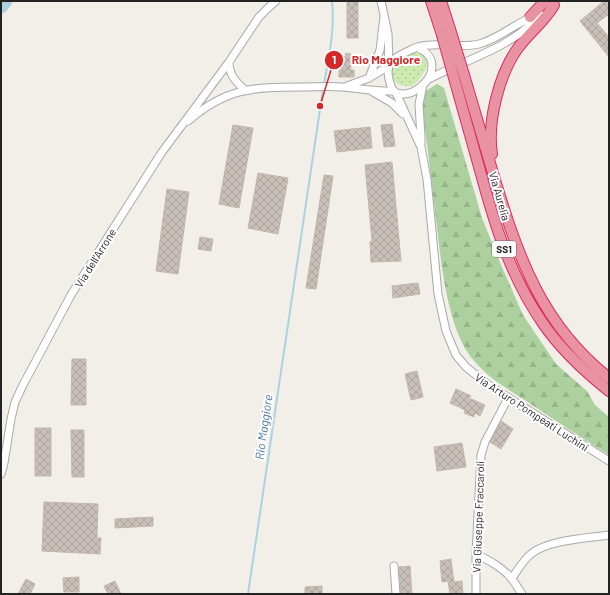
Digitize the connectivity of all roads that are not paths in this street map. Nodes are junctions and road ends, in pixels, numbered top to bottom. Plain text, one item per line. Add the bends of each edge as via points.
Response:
1 (276, 1) edge
2 (381, 1) edge
3 (431, 1) edge
4 (441, 1) edge
5 (446, 1) edge
6 (553, 2) edge
7 (535, 16) junction
8 (384, 17) junction
9 (446, 17) junction
10 (417, 47) junction
11 (229, 62) junction
12 (388, 65) junction
13 (459, 77) junction
14 (369, 78) junction
15 (425, 82) junction
16 (339, 87) junction
17 (244, 90) junction
18 (369, 90) junction
19 (395, 92) junction
20 (411, 126) junction
21 (171, 141) junction
22 (421, 147) junction
23 (502, 203) junction
24 (609, 378) edge
25 (609, 391) edge
26 (508, 398) junction
27 (609, 461) edge
28 (1, 474) edge
29 (609, 535) edge
30 (476, 554) junction
31 (394, 566) dead end
32 (512, 578) junction
33 (396, 594) edge
34 (476, 594) edge
35 (522, 594) edge

1 - 11 street, Via dell'Arrone via 259,17
2 - 8 street
3 - 13 highway, Via Aurelia / SS1, bridge
4 - 9 highway, Via Aurelia / SS1
5 - 9 highway via 449,12
6 - 7 highway
6 - 23 highway via 550,12 522,42 512,57 501,82 494,111 491,148 503,193
7 - 10 street via 478,44 432,44
7 - 15 street via 534,21 493,49 445,70
8 - 12 street via 388,34
8 - 14 street via 380,50
9 - 13 highway, Via Aurelia / SS1, bridge
10 - 12 street
10 - 15 street via 425,52 432,62 432,70
11 - 17 street via 232,76
11 - 21 street, Via dell'Arrone
12 - 14 street
12 - 19 street via 388,76
13 - 23 highway, Via Aurelia / SS1
13 - 25 highway, Via Aurelia / SS1 via 496,226 521,286 555,339 573,360
14 - 16 street
15 - 19 street via 410,92
15 - 22 street, Via Arturo Pompeati Luchini via 419,101
16 - 17 street via 271,87
16 - 18 street
17 - 21 street via 209,106 188,122
18 - 19 street
18 - 20 street, Via Arturo Pompeati Luchini via 396,106
19 - 20 street, Via Arturo Pompeati Luchini
20 - 22 street, Via Arturo Pompeati Luchini
21 - 28 street, Via dell'Arrone via 71,295 23,385 12,414
22 - 26 street, Via Arturo Pompeati Luchini via 438,294 446,331 463,364
23 - 24 highway, Via Aurelia / SS1 via 525,268 545,305 572,343
26 - 27 street, Via Arturo Pompeati Luchini
26 - 30 street, Via Giuseppe Fraccaroli via 481,455
29 - 32 street via 539,548 529,555
30 - 32 street
30 - 34 street, Via Giuseppe Fraccaroli
31 - 33 street
32 - 35 street

